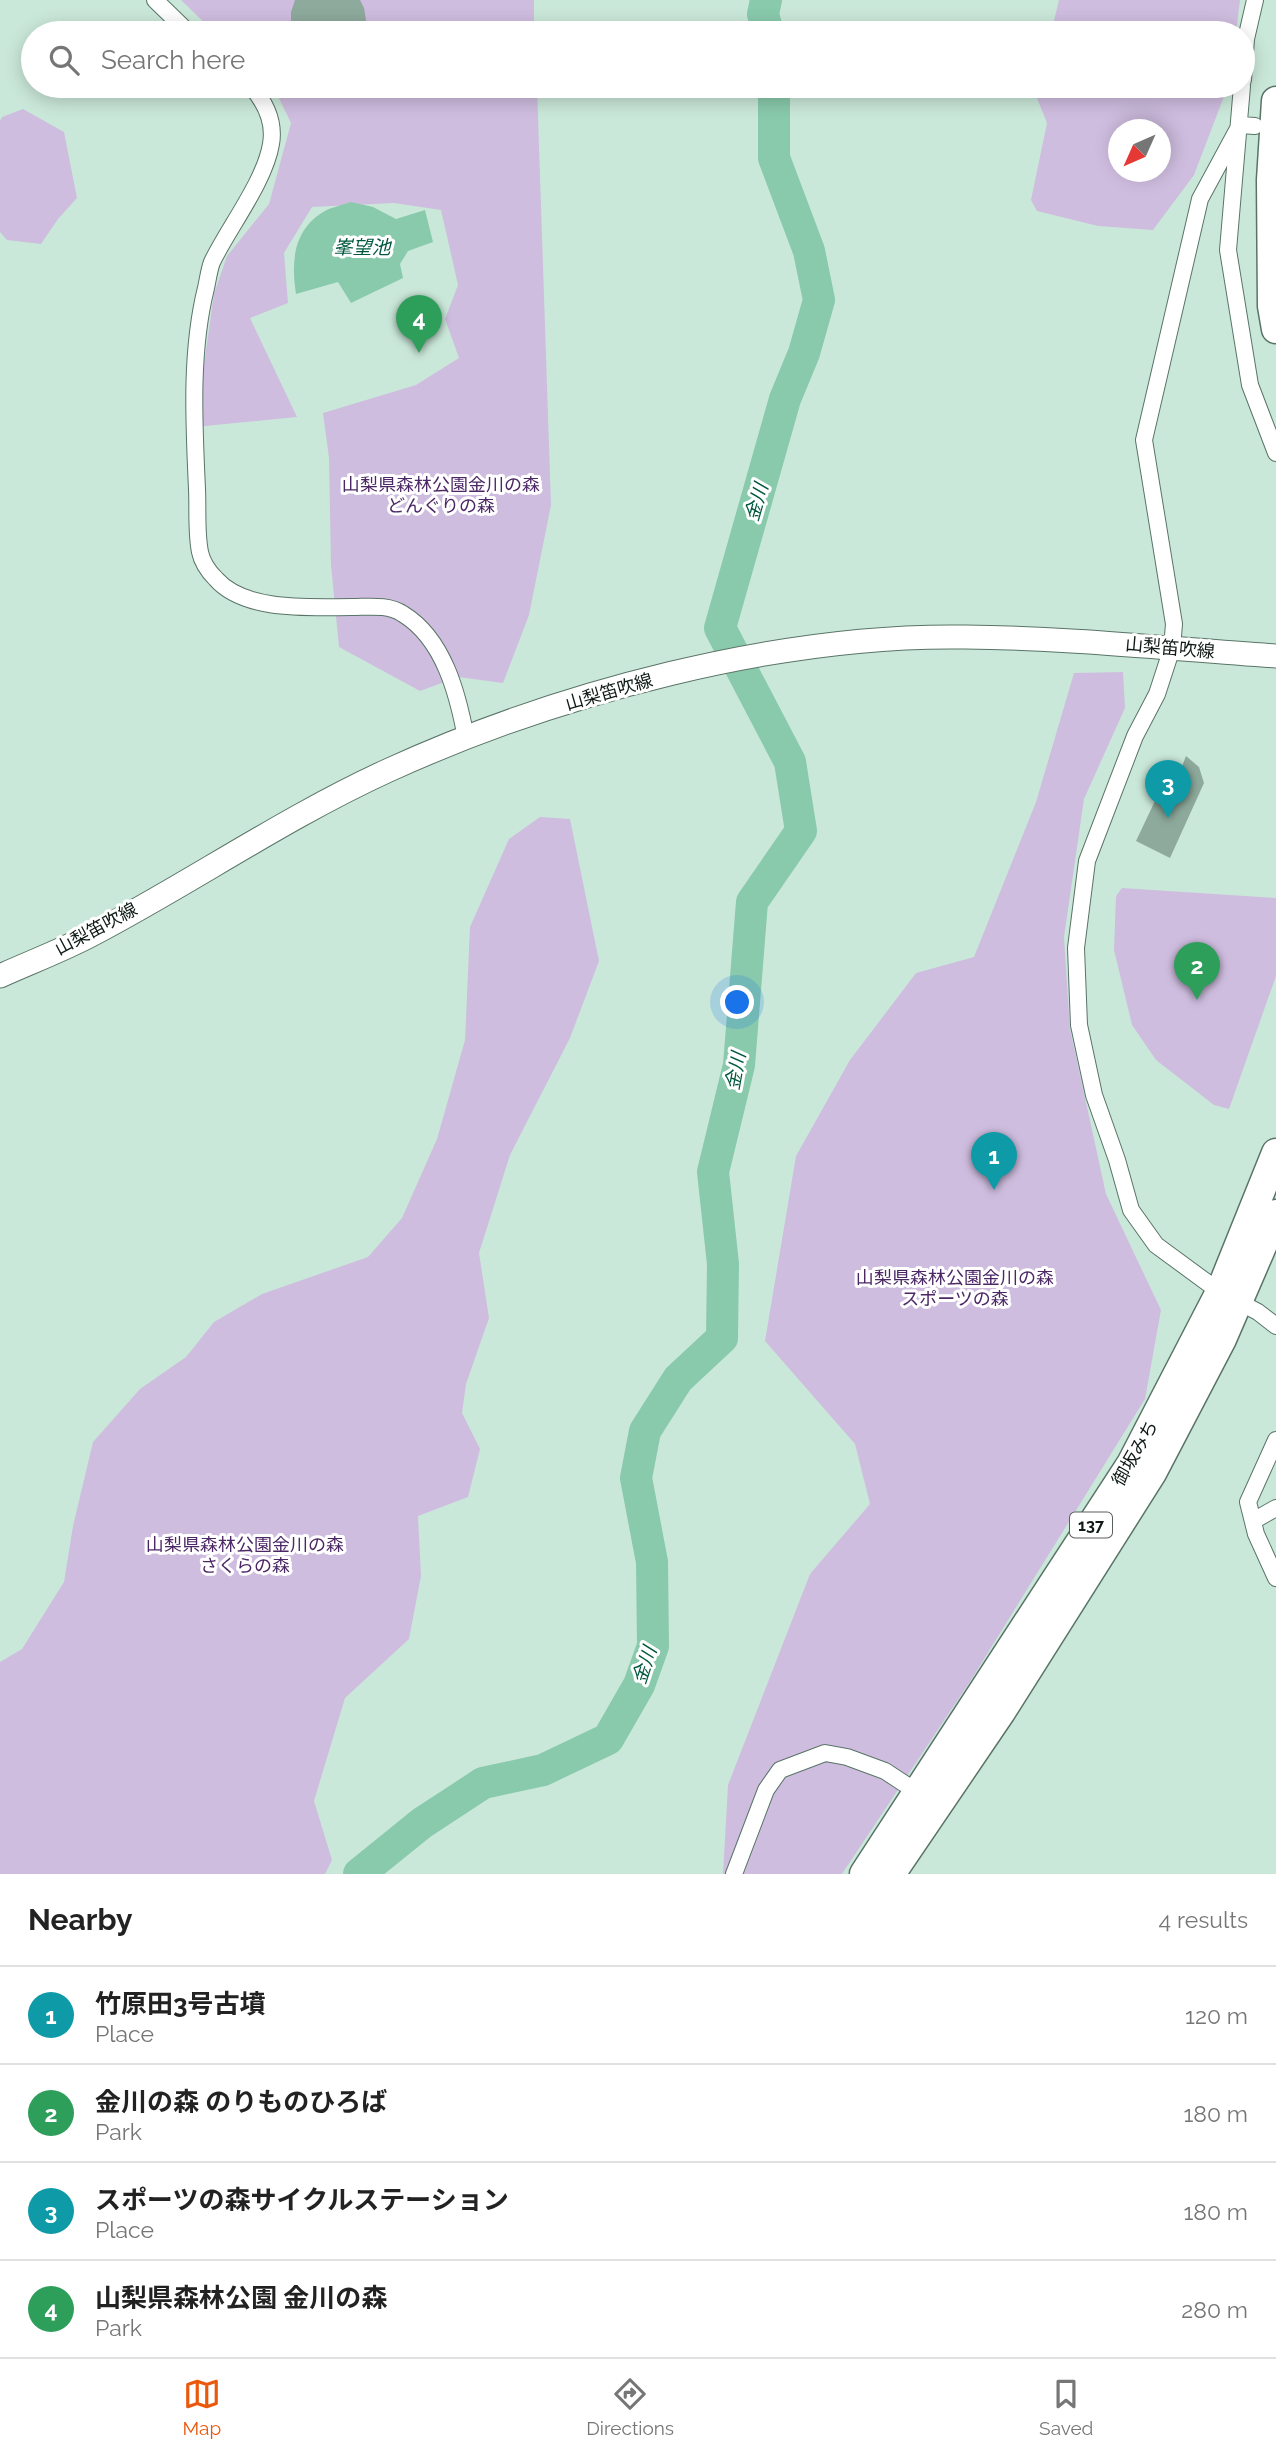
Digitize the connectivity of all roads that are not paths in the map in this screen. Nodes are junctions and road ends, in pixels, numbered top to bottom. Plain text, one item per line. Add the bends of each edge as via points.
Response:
1 (155, 0) edge
2 (1255, 0) edge
3 (177, 21) edge
4 (1250, 21) edge
5 (261, 98) edge
6 (1244, 98) edge
7 (1276, 101) edge
8 (1247, 125) junction
9 (1276, 328) edge
10 (1276, 453) edge
11 (1172, 648) junction
12 (1276, 656) edge
13 (466, 738) junction
14 (0, 976) edge
15 (1276, 1153) edge
16 (1276, 1213) edge
17 (1230, 1296) junction
18 (1276, 1326) edge
19 (1276, 1440) edge
20 (1276, 1508) edge
21 (1253, 1521) junction
22 (1276, 1578) edge
23 (917, 1792) junction
24 (734, 1874) edge
25 (864, 1874) edge
26 (891, 1874) edge

1 - 3 street
2 - 4 street
5 - 13 street via 271,122 271,143 260,174 211,265 200,310 195,450 201,556 220,584 254,602 385,607 401,612 422,629 443,662 459,700
6 - 8 street
7 - 9 highway via 1271,205
8 - 10 street via 1228,250 1250,385
8 - 11 street via 1200,199 1144,440 1174,624
11 - 12 main road, 山梨笛吹線
11 - 13 main road, 山梨笛吹線 via 965,636 840,644 680,672
11 - 17 street via 1087,861 1076,948 1079,1025 1094,1095 1130,1210 1156,1245
13 - 14 main road, 山梨笛吹線 via 342,793 92,934
15 - 17 highway, 御坂みち / 137
16 - 17 highway, 御坂みち / 137
17 - 18 street
17 - 23 highway, 御坂みち / 137 via 1131,1464
17 - 26 highway, 御坂みち / 137 via 1222,1339 1152,1473 1001,1712
19 - 21 street via 1248,1502
20 - 21 street
21 - 22 street
23 - 24 street via 885,1771 825,1753 780,1770 766,1790
23 - 25 highway, 御坂みち / 137

